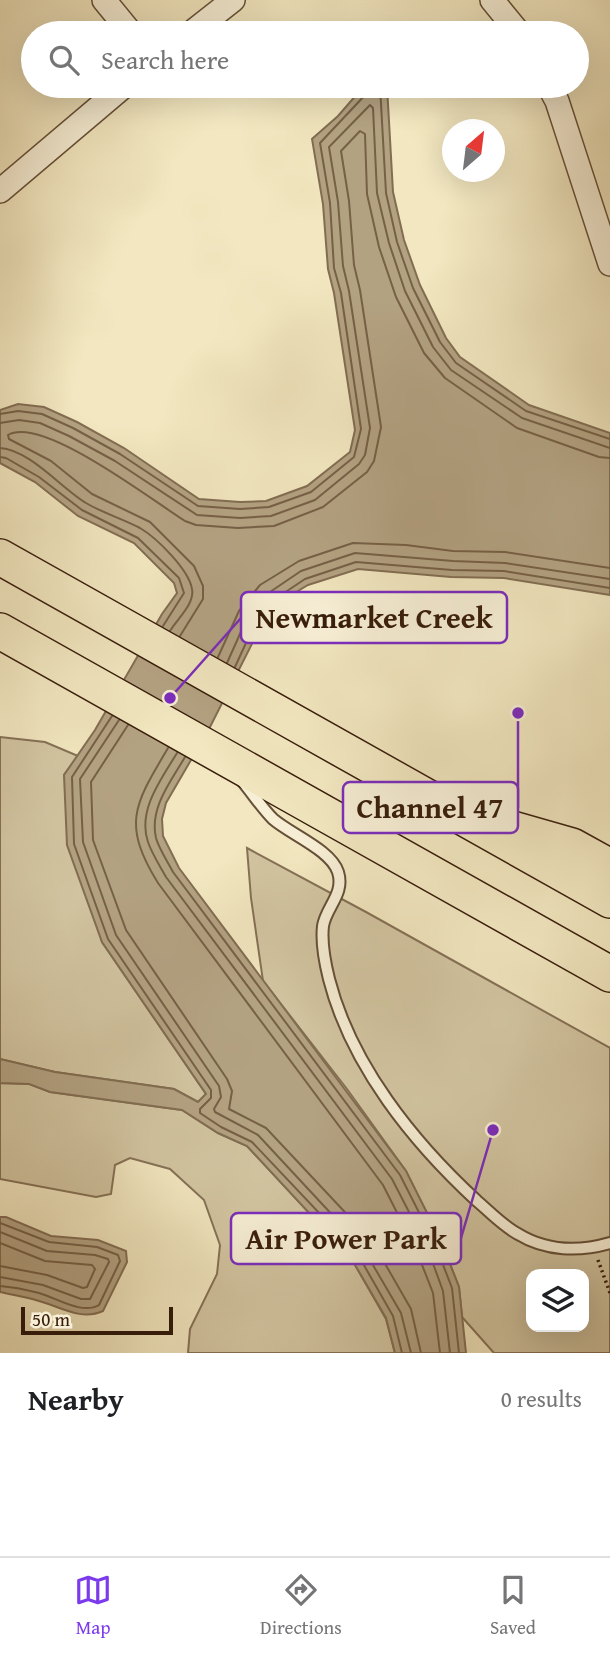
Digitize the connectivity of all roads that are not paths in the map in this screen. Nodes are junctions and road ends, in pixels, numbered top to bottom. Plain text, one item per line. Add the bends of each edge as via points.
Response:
1 (104, 0) edge
2 (233, 0) edge
3 (492, 0) edge
4 (121, 21) edge
5 (206, 21) edge
6 (509, 21) edge
7 (110, 98) edge
8 (555, 98) edge
9 (0, 191) edge
10 (610, 264) edge
11 (0, 557) edge
12 (0, 631) edge
13 (214, 751) junction
14 (449, 810) junction
15 (610, 867) edge
16 (610, 901) edge
17 (610, 974) edge
18 (610, 1243) edge

1 - 4 street
2 - 5 street
3 - 6 street
7 - 9 street
8 - 10 street
11 - 14 main road
12 - 13 main road
13 - 17 main road
13 - 18 lane via 274,819 338,870 337,898 323,926 329,977 347,1030 395,1110 447,1171 518,1235 565,1249
14 - 15 main road via 572,846
14 - 16 main road

